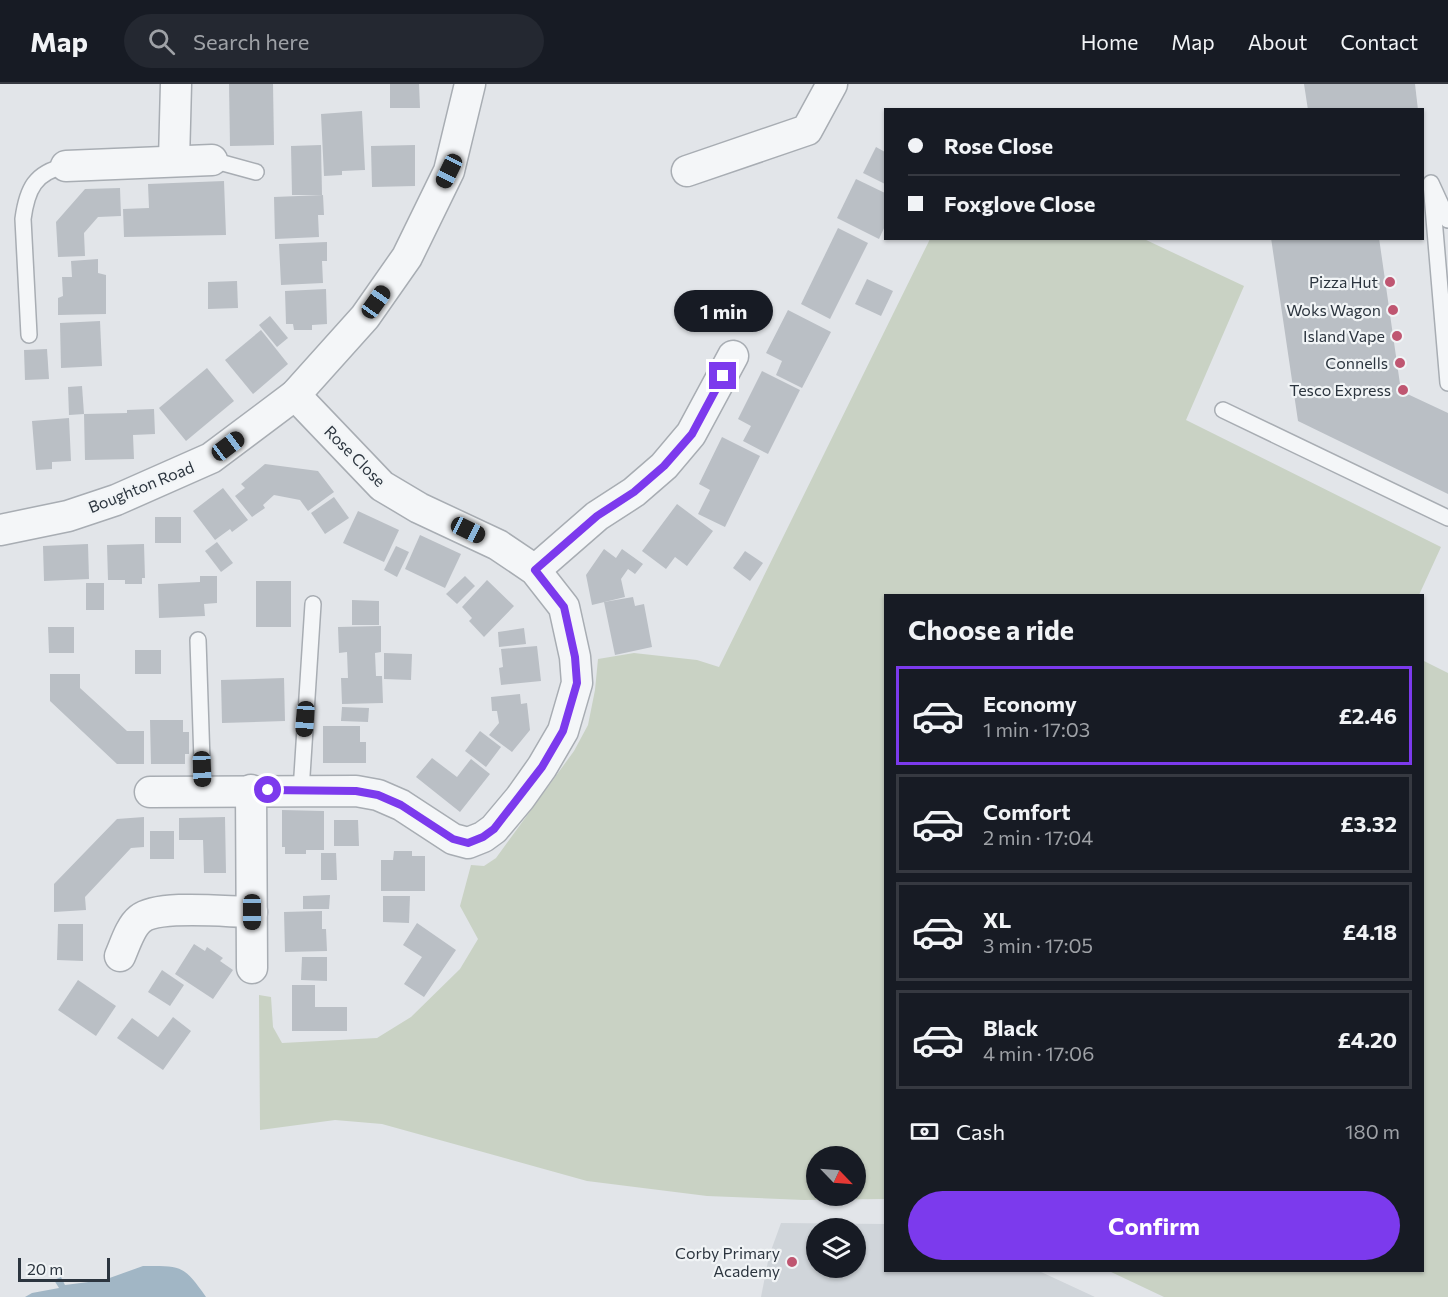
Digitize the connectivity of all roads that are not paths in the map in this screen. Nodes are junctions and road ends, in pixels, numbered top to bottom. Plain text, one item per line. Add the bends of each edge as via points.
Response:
1 (176, 84) edge
2 (470, 84) edge
3 (832, 84) edge
4 (212, 160) joint
5 (174, 161) junction
6 (66, 166) joint
7 (687, 171) dead end
8 (256, 172) dead end
9 (1448, 220) edge
10 (29, 335) dead end
11 (733, 356) dead end
12 (1448, 383) edge
13 (295, 395) junction
14 (1223, 410) dead end
15 (1448, 518) edge
16 (0, 530) edge
17 (535, 570) junction
18 (313, 604) dead end
19 (198, 640) dead end
20 (251, 790) junction
21 (203, 791) junction
22 (301, 791) junction
23 (150, 792) dead end
24 (252, 912) junction
25 (120, 956) dead end
26 (252, 968) dead end

1 - 5 street
2 - 13 street, Boughton Road via 449,171 407,257 365,317
3 - 7 street via 807,130
4 - 5 street
4 - 8 lane
5 - 6 street
6 - 10 lane via 39,177 25,203 22,219
9 - 12 lane via 1431,183
11 - 17 street via 692,434 664,466 597,516
13 - 16 street, Boughton Road via 211,458 116,500 68,516
13 - 17 street, Rose Close via 382,486 498,545
14 - 15 lane
17 - 22 street, Rose Close via 564,607 577,683 563,731 548,758 494,829 468,843 453,839 401,805 378,795
18 - 22 lane
19 - 21 lane
20 - 21 street, Rose Close
20 - 22 street, Rose Close
20 - 24 street
21 - 23 street, Rose Close
24 - 25 street via 163,910 140,919
24 - 26 street

